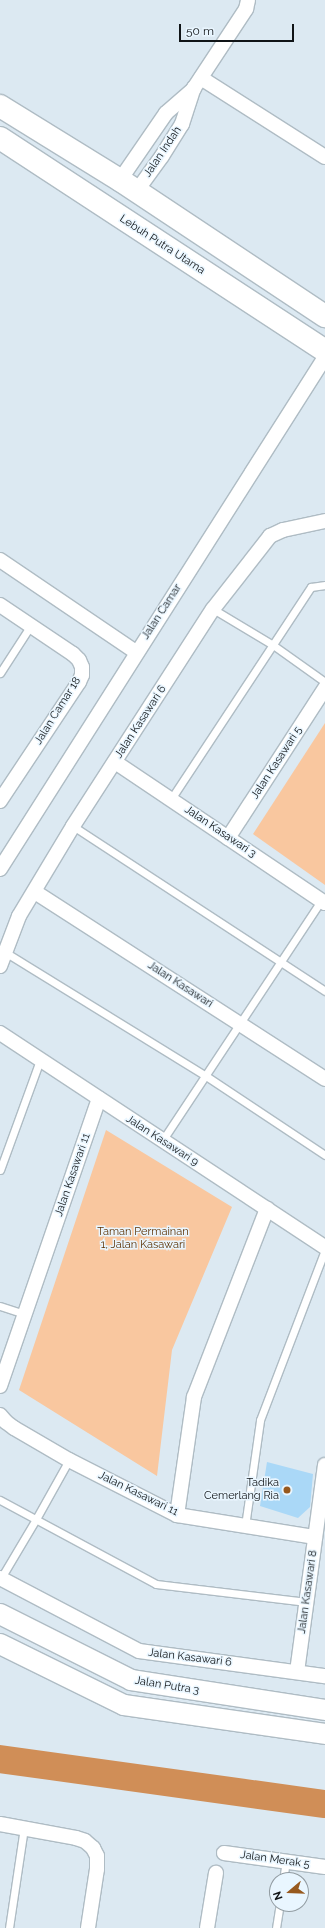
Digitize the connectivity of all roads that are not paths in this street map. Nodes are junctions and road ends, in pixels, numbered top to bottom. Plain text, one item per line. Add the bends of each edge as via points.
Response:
1 (248, 0) edge
2 (198, 83) junction
3 (0, 106) edge
4 (0, 138) edge
5 (325, 157) edge
6 (128, 186) junction
7 (325, 316) edge
8 (325, 351) edge
9 (325, 356) edge
10 (325, 521) edge
11 (0, 560) edge
12 (325, 585) edge
13 (0, 605) edge
14 (213, 609) junction
15 (32, 625) junction
16 (273, 645) junction
17 (136, 652) junction
18 (0, 673) edge
19 (325, 682) edge
20 (325, 688) edge
21 (115, 762) junction
22 (171, 799) junction
23 (0, 801) edge
24 (73, 826) junction
25 (228, 838) junction
26 (0, 869) edge
27 (35, 892) junction
28 (323, 902) edge
29 (5, 952) junction
30 (281, 962) junction
31 (0, 966) edge
32 (325, 991) edge
33 (240, 1023) junction
34 (0, 1033) edge
35 (40, 1060) junction
36 (206, 1076) junction
37 (325, 1079) edge
38 (99, 1099) junction
39 (162, 1141) junction
40 (325, 1155) edge
41 (0, 1170) edge
42 (266, 1209) junction
43 (325, 1247) edge
44 (325, 1250) edge
45 (0, 1306) edge
46 (24, 1314) junction
47 (0, 1386) edge
48 (0, 1415) edge
49 (69, 1460) junction
50 (325, 1465) edge
51 (0, 1500) edge
52 (177, 1515) junction
53 (36, 1519) junction
54 (245, 1526) junction
55 (315, 1537) junction
56 (0, 1578) edge
57 (307, 1602) junction
58 (0, 1614) edge
59 (0, 1644) edge
60 (297, 1672) junction
61 (325, 1676) edge
62 (325, 1710) edge
63 (325, 1734) edge
64 (0, 1824) edge
65 (24, 1828) junction
66 (224, 1853) dead end
67 (286, 1862) junction
68 (325, 1867) edge
69 (284, 1872) edge
70 (216, 1873) dead end
71 (279, 1912) edge
72 (9, 1928) edge
73 (88, 1928) edge
74 (207, 1928) edge
75 (276, 1928) edge

1 - 2 street, Jalan Indah via 246,9
2 - 5 street
2 - 6 street, Jalan Indah via 166,113
2 - 6 street, Jalan Indah via 182,124 162,156
3 - 6 main road
4 - 8 main road, Lebuh Putra Utama
6 - 7 main road
9 - 17 street, Jalan Camar
10 - 14 street, Jalan Kasawari 6 via 283,530 270,536
11 - 17 street
12 - 16 lane via 311,588
13 - 15 street, Jalan Camar 18
14 - 16 lane
14 - 21 street, Jalan Kasawari 6
15 - 18 lane
15 - 23 street, Jalan Camar 18 via 73,654 82,667 82,675
16 - 19 lane
16 - 22 lane
17 - 26 street, Jalan Camar
20 - 25 street, Jalan Kasawari 5
21 - 22 street, Jalan Kasawari 3
21 - 24 street, Jalan Kasawari 6
22 - 25 street, Jalan Kasawari 3
24 - 27 street, Jalan Kasawari 6
24 - 30 lane
25 - 28 street, Jalan Kasawari 3
27 - 29 street, Jalan Kasawari 6 via 19,916
27 - 33 street, Jalan Kasawari
28 - 30 lane
29 - 31 street, Jalan Kasawari 6
29 - 36 lane
30 - 32 lane
30 - 33 lane
33 - 36 lane
33 - 37 street, Jalan Kasawari
34 - 35 street, Jalan Kasawari 9
35 - 38 street, Jalan Kasawari 9
35 - 41 lane
36 - 39 lane
36 - 40 lane
38 - 39 street, Jalan Kasawari 9
38 - 46 street, Jalan Kasawari 11
39 - 42 street, Jalan Kasawari 9
42 - 43 street, Jalan Kasawari 9
42 - 52 street via 194,1397
44 - 54 lane via 260,1420
45 - 46 lane
46 - 47 street, Jalan Kasawari 11
48 - 49 street, Jalan Kasawari 11 via 14,1428
49 - 52 street, Jalan Kasawari 11
49 - 53 lane
50 - 55 street, Jalan Kasawari 8
51 - 53 lane
52 - 54 street, Jalan Kasawari 11
53 - 56 lane
53 - 57 lane via 156,1584
54 - 55 street, Jalan Kasawari 11
55 - 57 street, Jalan Kasawari 8
56 - 60 street, Jalan Kasawari 6 via 139,1651
57 - 60 street, Jalan Kasawari 8
58 - 62 street, Jalan Putra 3 via 131,1680
59 - 63 street via 124,1705
60 - 61 street, Jalan Kasawari 6
64 - 65 street
65 - 72 lane
65 - 73 street via 76,1838 93,1848 97,1856 97,1870
66 - 67 street, Jalan Merak 5
67 - 68 street, Jalan Merak 5
67 - 69 lane
70 - 74 street
71 - 75 lane

